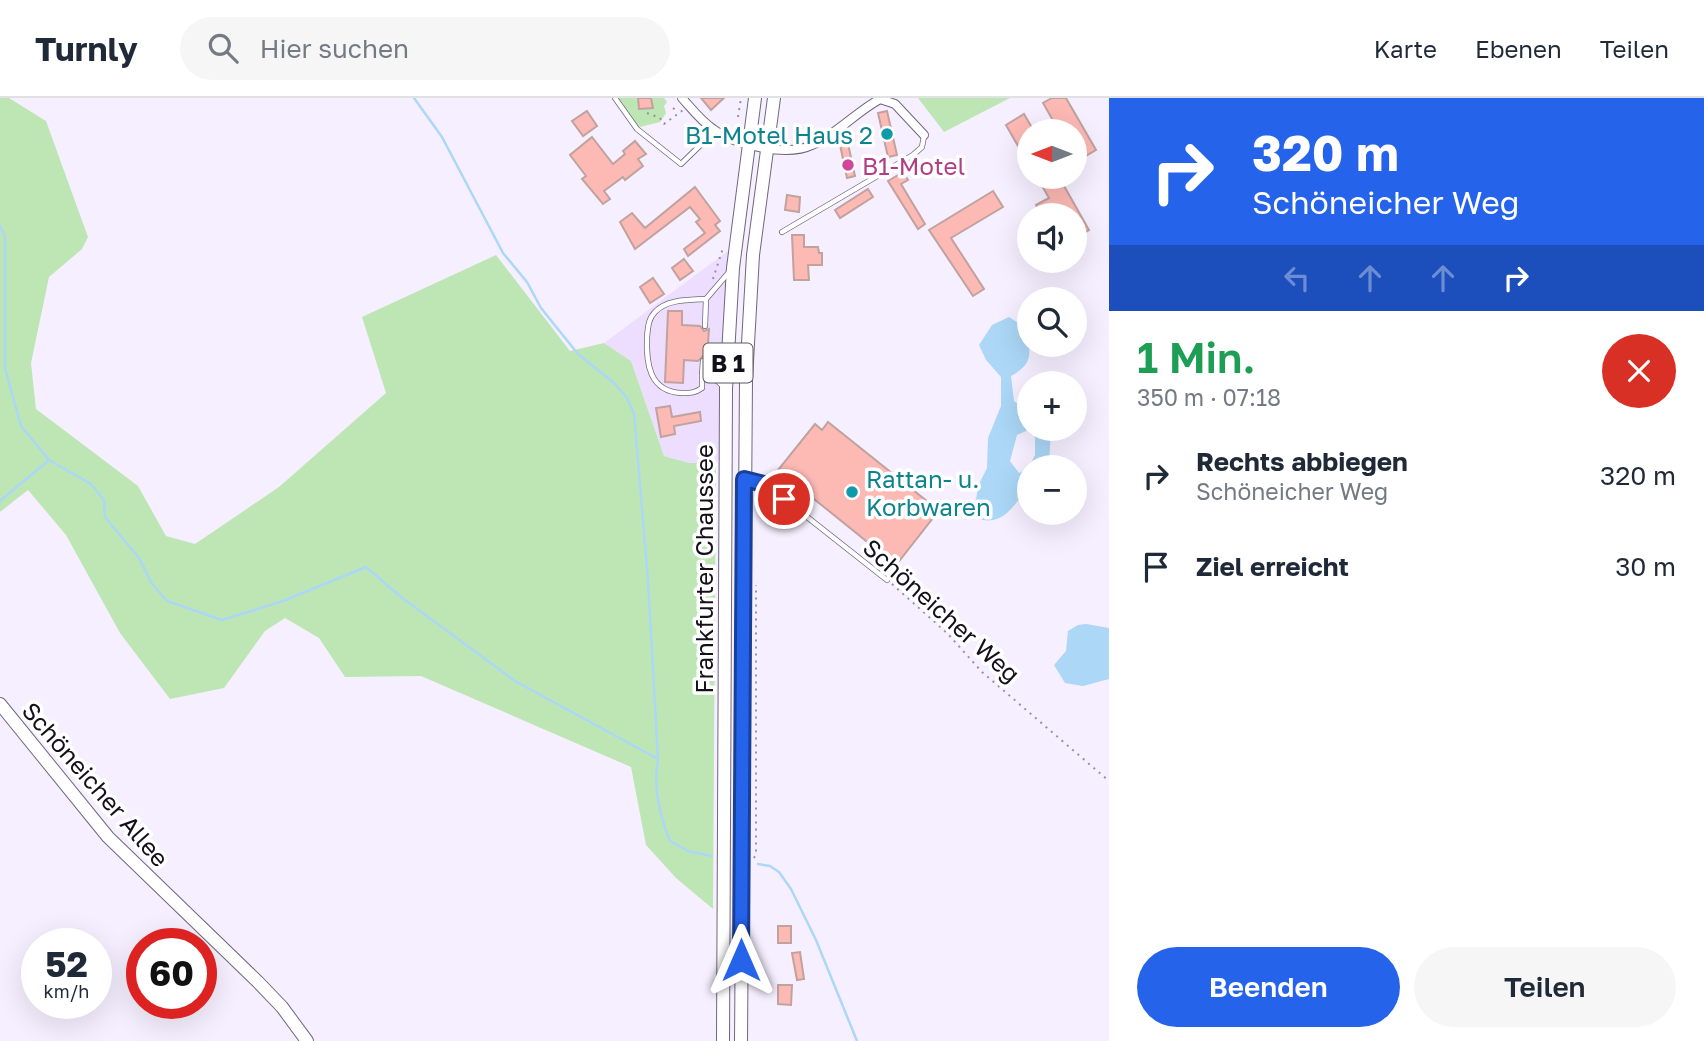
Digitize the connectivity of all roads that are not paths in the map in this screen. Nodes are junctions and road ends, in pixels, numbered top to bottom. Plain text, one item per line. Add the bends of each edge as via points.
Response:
1 (615, 98) edge
2 (682, 98) edge
3 (755, 98) edge
4 (774, 98) edge
5 (715, 131) junction
6 (924, 135) joint
7 (748, 144) junction
8 (766, 148) junction
9 (782, 232) dead end
10 (733, 268) junction
11 (706, 299) junction
12 (705, 326) dead end
13 (703, 361) dead end
14 (702, 375) junction
15 (726, 389) junction
16 (744, 479) junction
17 (887, 580) road end
18 (0, 704) edge
19 (307, 1041) edge
20 (723, 1041) edge
21 (741, 1041) edge

1 - 5 lane via 637,129 681,164
2 - 5 street
3 - 7 main road, Frankfurter Chaussee / B 1
4 - 8 main road, Frankfurter Chaussee / B 1
5 - 7 street
6 - 8 street via 895,104 880,99 812,145 797,151
6 - 9 lane via 922,147 913,155
7 - 8 street
7 - 10 main road, Frankfurter Chaussee / B 1
8 - 16 main road, Frankfurter Chaussee / B 1 via 753,255
10 - 11 lane
10 - 15 main road, Frankfurter Chaussee / B 1
11 - 12 lane
11 - 14 lane via 672,302 656,310 647,335 646,361 664,388 672,393 695,393 702,388
13 - 14 lane
14 - 15 lane via 713,377
15 - 20 main road, Frankfurter Chaussee / B 1
16 - 17 lane, Schöneicher Weg via 764,484
16 - 21 main road, Frankfurter Chaussee / B 1
18 - 19 main road, Schöneicher Allee via 108,837 258,982

